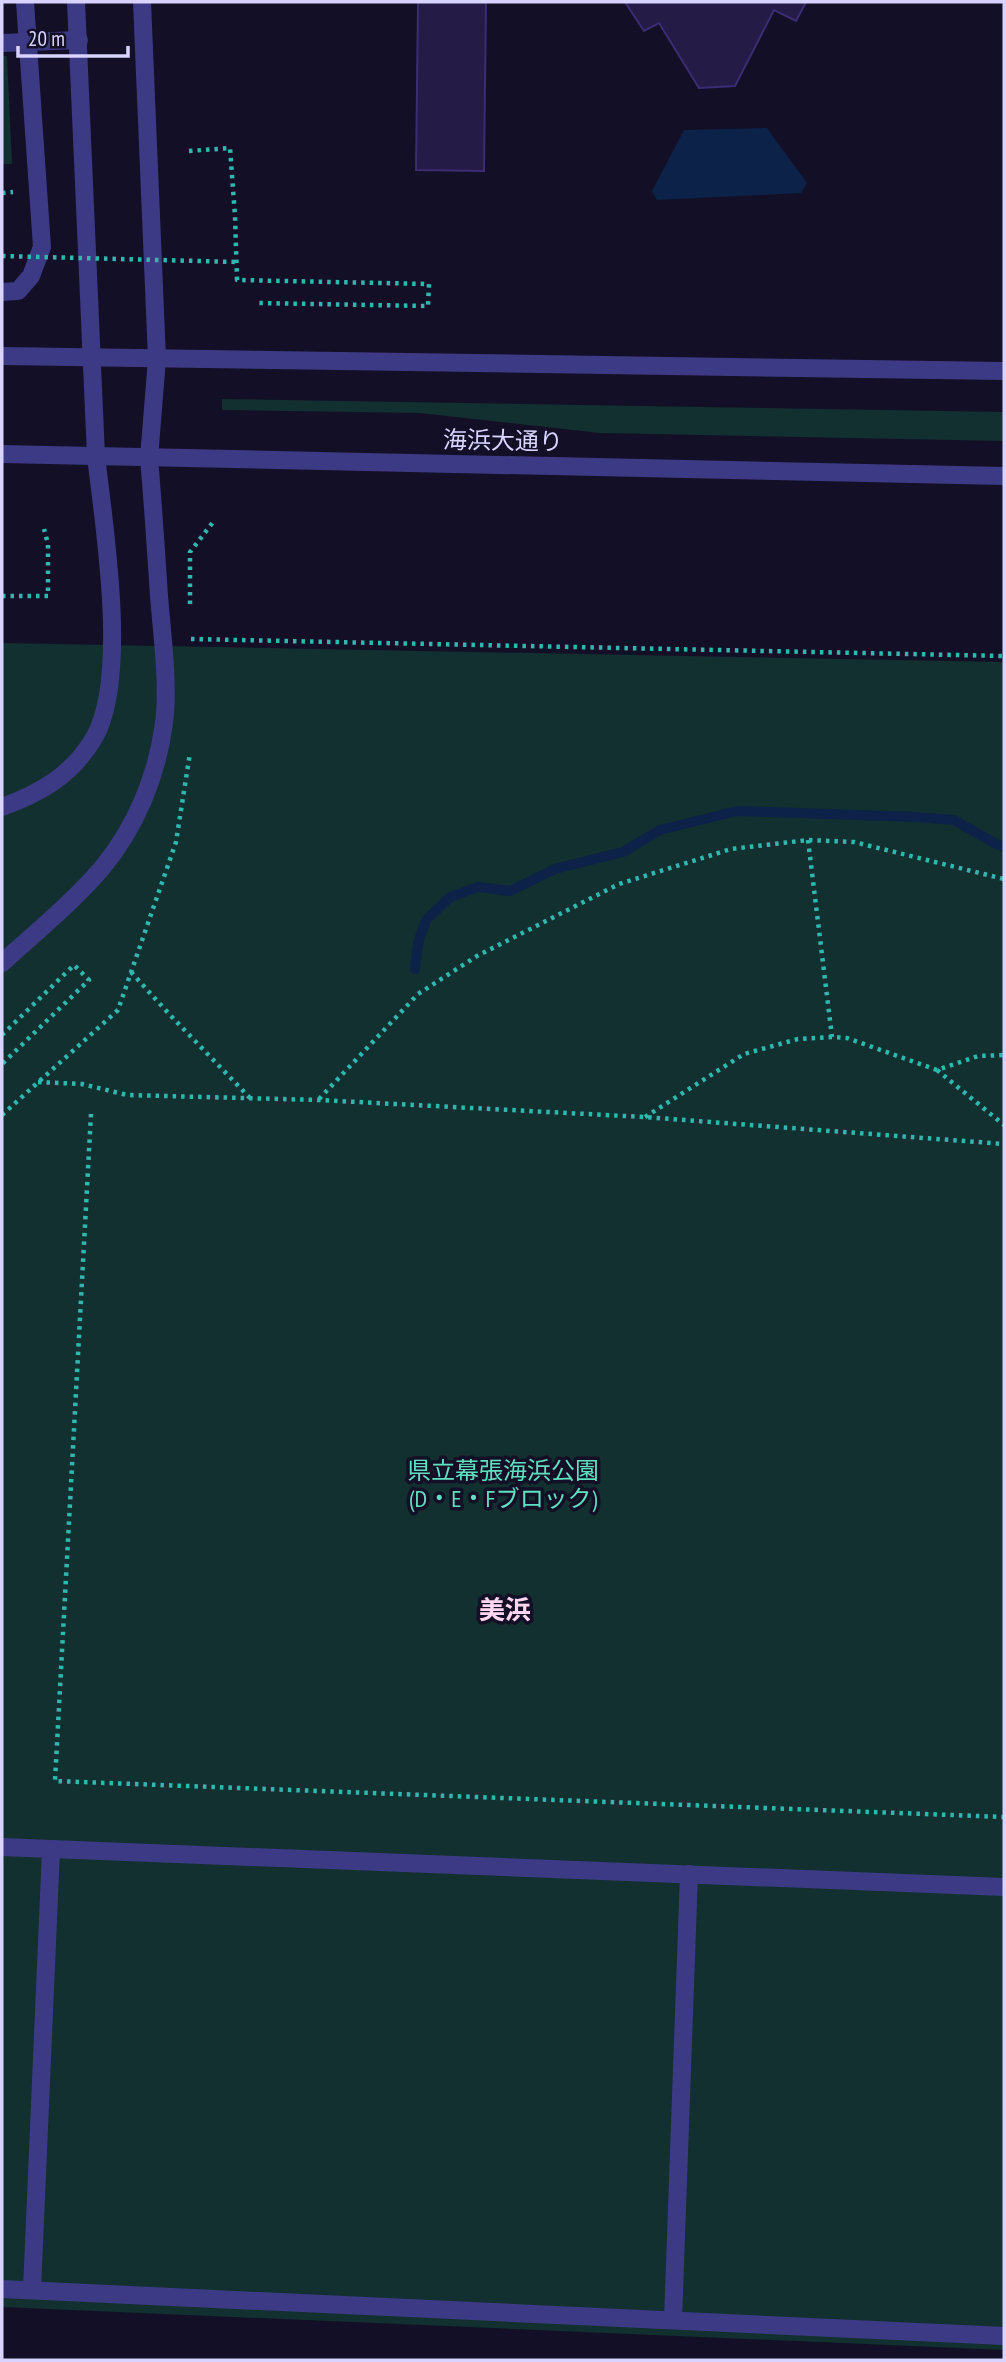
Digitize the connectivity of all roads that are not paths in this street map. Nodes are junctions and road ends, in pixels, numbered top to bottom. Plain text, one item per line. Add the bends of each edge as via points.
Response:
1 (25, 2) edge
2 (76, 2) edge
3 (142, 2) edge
4 (79, 40) junction
5 (2, 43) edge
6 (28, 43) junction
7 (2, 292) edge
8 (2, 356) edge
9 (92, 358) junction
10 (157, 359) junction
11 (1004, 371) edge
12 (2, 454) edge
13 (96, 456) junction
14 (149, 458) junction
15 (1004, 476) edge
16 (2, 807) edge
17 (2, 963) edge
18 (2, 1847) edge
19 (51, 1850) junction
20 (689, 1874) junction
21 (1004, 1887) edge
22 (2, 2289) edge
23 (32, 2290) junction
24 (673, 2320) junction
25 (1004, 2336) edge

1 - 6 street
2 - 4 street
3 - 10 street
4 - 6 street
4 - 9 street
5 - 6 street
6 - 7 street via 42,247 31,276 18,291
8 - 9 street
9 - 10 street
9 - 13 street
10 - 11 street
10 - 14 street
12 - 13 street, 海浜大通り
13 - 14 street, 海浜大通り
13 - 16 street via 111,605 108,695 94,737 67,773 41,792
14 - 15 street, 海浜大通り
14 - 17 street via 164,658 165,721 157,761 141,805 103,866
18 - 19 street
19 - 20 street
19 - 23 street
20 - 21 street
20 - 24 street
22 - 23 street
23 - 24 street
24 - 25 street

